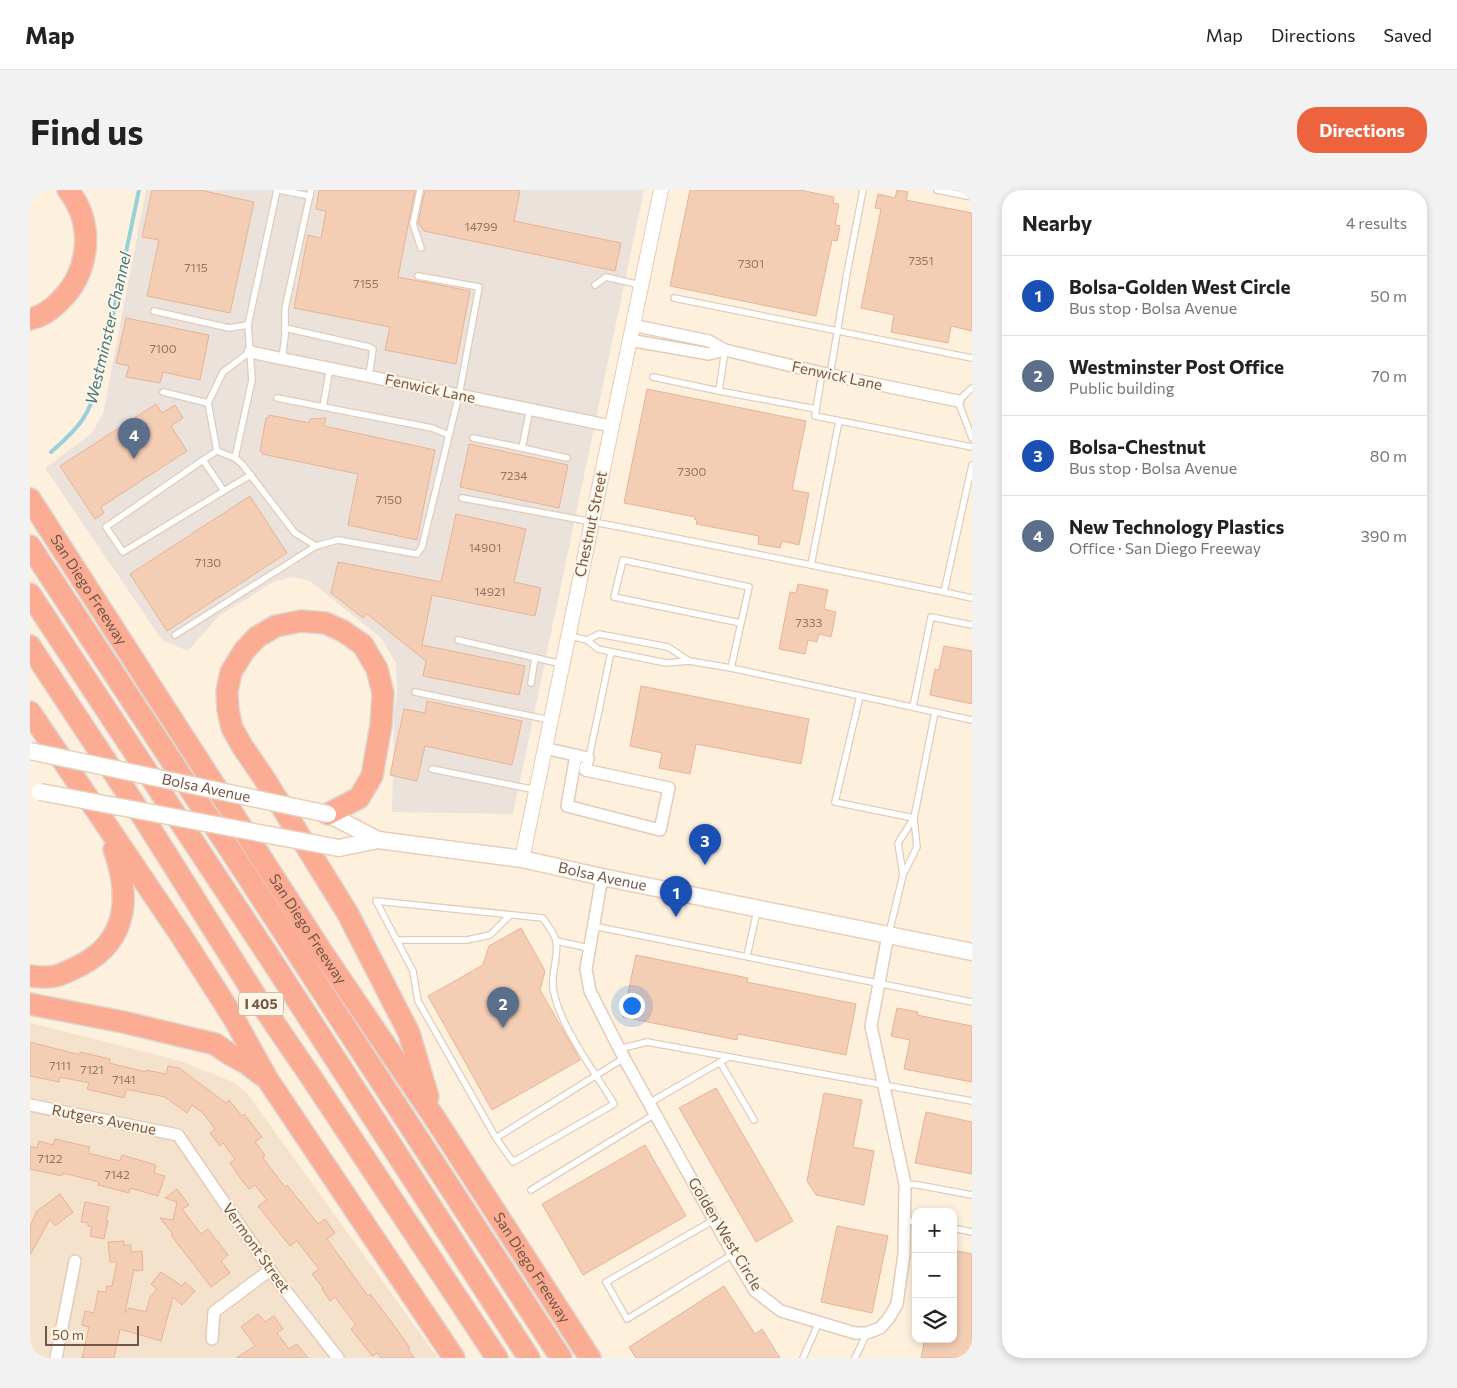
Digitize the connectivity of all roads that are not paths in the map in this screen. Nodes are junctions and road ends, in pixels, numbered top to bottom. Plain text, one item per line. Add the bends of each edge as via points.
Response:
1 (68, 190) edge
2 (278, 190) edge
3 (420, 190) edge
4 (660, 190) edge
5 (863, 190) edge
6 (937, 190) edge
7 (310, 193) edge
8 (972, 197) edge
9 (420, 248) dead end
10 (418, 276) dead end
11 (595, 285) dead end
12 (640, 285) junction
13 (674, 298) dead end
14 (154, 311) dead end
15 (30, 319) edge
16 (248, 325) junction
17 (632, 325) junction
18 (285, 328) junction
19 (837, 332) junction
20 (629, 340) junction
21 (725, 350) junction
22 (250, 352) junction
23 (282, 358) junction
24 (972, 358) edge
25 (330, 368) junction
26 (826, 374) junction
27 (369, 376) junction
28 (654, 377) dead end
29 (972, 388) edge
30 (719, 391) junction
31 (163, 392) dead end
32 (972, 394) edge
33 (459, 395) junction
34 (277, 398) dead end
35 (958, 401) junction
36 (208, 403) junction
37 (322, 407) junction
38 (530, 409) junction
39 (816, 409) junction
40 (839, 421) junction
41 (611, 426) junction
42 (449, 434) junction
43 (473, 438) dead end
44 (972, 438) edge
45 (972, 447) edge
46 (522, 448) junction
47 (217, 451) junction
48 (235, 458) junction
49 (567, 458) dead end
50 (203, 460) junction
51 (972, 464) edge
52 (251, 475) junction
53 (224, 492) junction
54 (462, 498) dead end
55 (30, 499) edge
56 (591, 521) junction
57 (30, 546) edge
58 (316, 546) junction
59 (810, 565) junction
60 (944, 592) junction
61 (30, 594) edge
62 (972, 598) edge
63 (742, 623) junction
64 (972, 625) edge
65 (175, 635) dead end
66 (568, 636) junction
67 (458, 640) dead end
68 (587, 640) junction
69 (30, 646) edge
70 (611, 652) junction
71 (535, 658) junction
72 (690, 661) junction
73 (562, 664) junction
74 (731, 668) junction
75 (531, 683) dead end
76 (414, 692) dead end
77 (860, 696) junction
78 (913, 707) junction
79 (30, 712) edge
80 (935, 712) junction
81 (550, 720) junction
82 (972, 720) edge
83 (544, 748) junction
84 (30, 751) edge
85 (582, 757) junction
86 (432, 769) dead end
87 (536, 790) junction
88 (35, 791) edge
89 (328, 814) junction
90 (914, 818) junction
91 (105, 826) junction
92 (378, 840) junction
93 (522, 859) junction
94 (902, 875) junction
95 (602, 877) junction
96 (757, 909) junction
97 (510, 914) junction
98 (593, 926) junction
99 (888, 935) junction
100 (397, 940) junction
101 (556, 941) junction
102 (589, 948) junction
103 (322, 952) junction
104 (972, 952) edge
105 (747, 956) junction
106 (30, 976) edge
107 (879, 983) junction
108 (972, 1002) edge
109 (30, 1004) edge
110 (360, 1052) junction
111 (621, 1053) junction
112 (730, 1057) junction
113 (720, 1062) junction
114 (597, 1075) junction
115 (268, 1080) junction
116 (883, 1085) junction
117 (972, 1101) edge
118 (649, 1103) junction
119 (30, 1105) edge
120 (655, 1114) junction
121 (434, 1118) junction
122 (754, 1120) dead end
123 (178, 1135) joint
124 (496, 1138) junction
125 (905, 1184) junction
126 (531, 1190) dead end
127 (972, 1195) edge
128 (714, 1220) junction
129 (910, 1221) edge
130 (957, 1229) edge
131 (972, 1232) edge
132 (733, 1254) junction
133 (75, 1261) dead end
134 (270, 1270) junction
135 (819, 1322) junction
136 (868, 1333) junction
137 (212, 1339) dead end
138 (56, 1358) edge
139 (338, 1358) edge
140 (454, 1358) edge
141 (497, 1358) edge
142 (529, 1358) edge
143 (560, 1358) edge
144 (590, 1358) edge
145 (804, 1358) edge
146 (855, 1358) edge

1 - 15 highway via 82,214 86,229 80,274 54,308
2 - 7 lane
2 - 16 lane
3 - 9 lane via 413,224
4 - 12 street, Chestnut Street
5 - 19 lane
6 - 8 lane
7 - 18 lane via 285,310
10 - 33 lane via 479,287
11 - 12 lane via 606,277
12 - 17 street, Chestnut Street
13 - 19 lane
14 - 16 lane via 229,328
16 - 22 lane
17 - 20 street, Chestnut Street
17 - 21 street via 709,341
18 - 23 lane
18 - 27 lane via 368,346 373,349
19 - 24 lane
19 - 26 lane
20 - 21 street, Fenwick Lane via 709,354
20 - 41 street, Chestnut Street
21 - 26 street, Fenwick Lane
21 - 30 lane
22 - 23 street, Fenwick Lane
22 - 36 lane via 223,372
22 - 48 lane via 252,380
23 - 25 street, Fenwick Lane
25 - 27 street, Fenwick Lane
25 - 37 lane
26 - 35 street, Fenwick Lane
26 - 39 lane
27 - 33 street, Fenwick Lane
28 - 30 lane
29 - 35 lane
30 - 39 lane
31 - 36 lane
32 - 35 lane
33 - 38 street, Fenwick Lane
33 - 42 lane
34 - 37 lane
35 - 44 lane
36 - 47 lane
37 - 42 lane
38 - 41 street, Fenwick Lane
38 - 46 lane
39 - 40 lane via 814,416
40 - 45 lane
40 - 59 lane
41 - 56 street, Chestnut Street
42 - 58 lane via 422,547 417,554 338,540
43 - 46 lane
46 - 49 lane
47 - 48 lane
47 - 50 lane
48 - 52 lane
50 - 53 lane
50 - 53 lane via 106,527 123,552
51 - 60 lane
52 - 53 lane
52 - 58 lane via 295,534
54 - 56 lane
55 - 103 highway, San Diego Freeway
56 - 59 lane
56 - 66 street, Chestnut Street
57 - 110 highway
58 - 65 lane
59 - 60 lane
60 - 62 lane
61 - 142 highway
63 - 63 lane via 749,587 622,560 614,598
63 - 74 lane
64 - 78 lane via 931,617
66 - 68 lane
66 - 73 street, Chestnut Street
67 - 71 lane
68 - 70 lane via 598,649
68 - 72 lane via 599,634 668,647
69 - 141 highway, I 405 via 253,992
70 - 72 lane via 666,663
70 - 85 lane via 590,753
71 - 73 lane
71 - 75 lane
72 - 74 lane
73 - 81 street, Chestnut Street
74 - 77 lane
76 - 81 lane
77 - 78 lane
77 - 90 lane via 835,802
78 - 80 lane
79 - 91 highway
80 - 82 lane
80 - 90 lane
81 - 83 street, Chestnut Street
83 - 85 street
83 - 87 street, Chestnut Street
84 - 89 main road, Bolsa Avenue, bridge
85 - 85 street via 585,770 669,788 660,830 567,806
86 - 87 lane
87 - 93 street, Chestnut Street
88 - 92 main road, Bolsa Avenue, bridge via 339,848
89 - 92 main road, Bolsa Avenue
89 - 121 highway via 359,798 372,776 383,693 377,669 363,645 325,623 301,621 276,626 257,637 231,672 227,691 232,728 348,914 409,1033
90 - 94 lane via 917,847
90 - 94 lane via 898,843
91 - 106 highway via 123,885 122,910 116,933 88,961 62,975 53,978
91 - 115 highway via 180,934
92 - 93 main road, Bolsa Avenue
93 - 95 main road, Bolsa Avenue
94 - 99 lane
95 - 96 main road, Bolsa Avenue
95 - 98 street, Golden West Circle
96 - 99 main road, Bolsa Avenue
96 - 105 lane
97 - 100 lane via 492,934 474,939
97 - 100 lane via 376,901
97 - 101 lane via 543,918
98 - 102 street, Golden West Circle
98 - 105 lane
99 - 104 main road, Bolsa Avenue
99 - 107 street
100 - 124 lane via 413,971 418,1001
101 - 102 lane
101 - 114 lane via 553,987 561,1015
102 - 111 street, Golden West Circle via 586,968 590,991
103 - 110 highway via 333,993
103 - 121 highway, San Diego Freeway
105 - 107 lane
107 - 108 lane
107 - 116 street via 871,1026
109 - 115 highway via 215,1044 246,1062
110 - 143 highway
111 - 112 lane via 647,1042
111 - 114 lane
111 - 118 street, Golden West Circle
112 - 113 lane
112 - 116 lane
113 - 118 lane
113 - 122 lane
114 - 124 lane
114 - 124 lane via 614,1104 513,1162
115 - 140 highway
116 - 117 lane
116 - 125 street
118 - 120 street, Golden West Circle
119 - 123 street, Rutgers Avenue
120 - 126 lane
120 - 128 street, Golden West Circle
121 - 144 highway, San Diego Freeway
123 - 134 street, Vermont Street
125 - 127 lane
125 - 129 street
128 - 132 street, Golden West Circle
128 - 132 lane via 606,1282 627,1319
129 - 136 street via 897,1304 880,1328
130 - 131 lane
132 - 135 street, Golden West Circle via 762,1296 781,1311
133 - 138 street
134 - 137 street via 214,1312
134 - 139 street, Vermont Street
135 - 136 street, Golden West Circle via 855,1333
135 - 145 lane
136 - 146 lane

